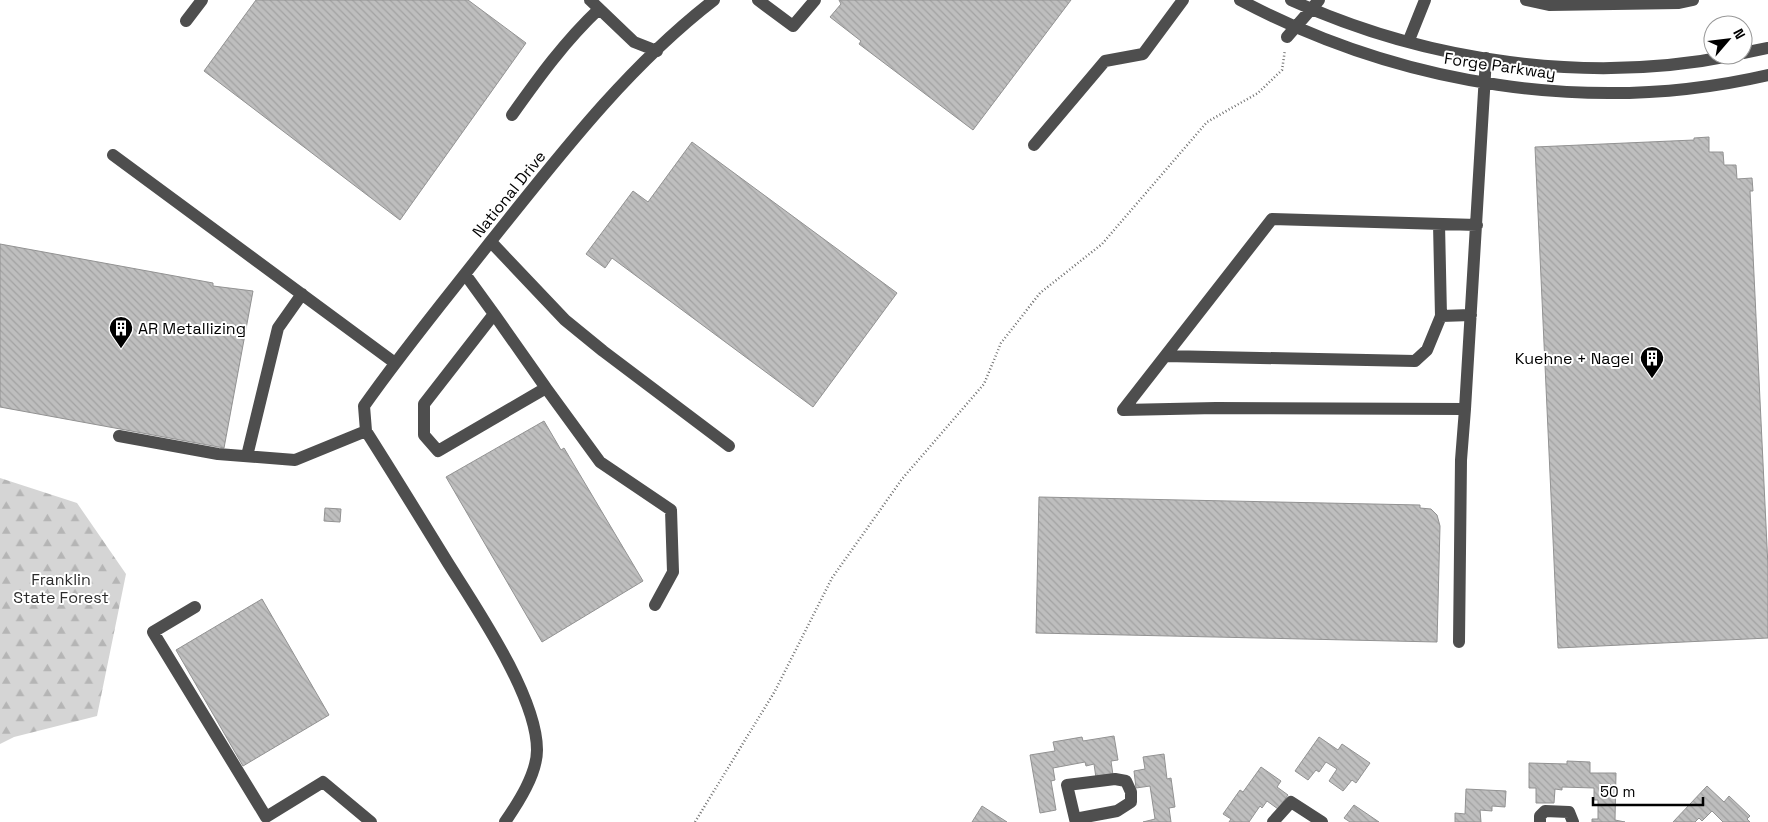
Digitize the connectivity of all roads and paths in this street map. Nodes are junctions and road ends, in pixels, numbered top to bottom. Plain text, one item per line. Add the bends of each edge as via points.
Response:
1 (202, 0) edge
2 (714, 0) edge
3 (758, 0) edge
4 (815, 0) edge
5 (1183, 0) edge
6 (1240, 0) edge
7 (1291, 0) edge
8 (1425, 0) edge
9 (1526, 0) edge
10 (1694, 0) edge
11 (595, 4) edge
12 (1315, 4) edge
13 (186, 21) dead end
14 (1295, 26) junction
15 (1287, 37) joint
16 (1409, 40) junction
17 (1768, 48) edge
18 (657, 51) junction
19 (1753, 52) edge
20 (1486, 58) junction
21 (1703, 61) edge
22 (1768, 75) edge
23 (1484, 82) junction
24 (512, 115) dead end
25 (1034, 144) dead end
26 (113, 155) dead end
27 (1439, 224) junction
28 (1477, 225) junction
29 (491, 242) junction
30 (465, 274) junction
31 (302, 294) junction
32 (494, 314) junction
33 (1471, 315) junction
34 (1441, 316) junction
35 (1165, 356) junction
36 (395, 363) junction
37 (546, 388) junction
38 (1464, 409) junction
39 (366, 431) junction
40 (119, 436) dead end
41 (729, 446) dead end
42 (247, 456) junction
43 (655, 605) dead end
44 (195, 607) dead end
45 (1459, 642) dead end
46 (1075, 820) edge
47 (371, 822) edge
48 (505, 822) edge
49 (695, 822) edge
50 (1273, 822) edge
51 (1322, 822) edge
52 (1540, 822) edge
53 (1573, 822) edge

1 - 13 street
2 - 18 street, National Drive
3 - 4 street via 793,26
5 - 25 street via 1143,54 1105,61
6 - 14 street, Forge Parkway
7 - 12 street, Forge Parkway
8 - 16 street
9 - 10 street via 1549,5
11 - 18 street via 634,42
11 - 24 street
12 - 14 street
12 - 16 street, Forge Parkway via 1367,29
14 - 15 street
14 - 23 street, Forge Parkway via 1394,64
15 - 49 path via 1282,70 1258,93 1207,122 1102,244 1040,293 1001,343 984,384 902,479 832,578 775,691
16 - 20 street, Forge Parkway
17 - 19 street
18 - 29 street, National Drive via 584,126
20 - 21 street, Forge Parkway via 1551,66 1628,68
20 - 23 street
22 - 23 street, Forge Parkway via 1688,88 1634,92 1537,90
23 - 28 street
26 - 31 street
27 - 28 street
27 - 34 street
27 - 35 street via 1272,219
28 - 33 street
29 - 30 street, National Drive
29 - 41 street via 565,320
30 - 32 street
30 - 36 street, National Drive
31 - 36 street
31 - 42 street via 278,328
32 - 37 street
32 - 37 street via 424,404 424,435 438,451
33 - 34 street
33 - 38 street
34 - 35 street via 1427,350 1416,361
35 - 38 street via 1123,410
36 - 39 street, National Drive via 364,406
37 - 43 street via 600,462 671,510 673,572
38 - 45 street
39 - 42 street via 295,460
39 - 48 street via 485,622 526,701 536,735 537,752 530,779
40 - 42 street via 218,454
44 - 47 street via 153,632 266,817 323,782
46 - 46 street via 1067,785 1115,779 1126,781 1131,802 1124,808
50 - 51 street via 1291,802
52 - 53 street via 1540,816 1545,812 1569,812

